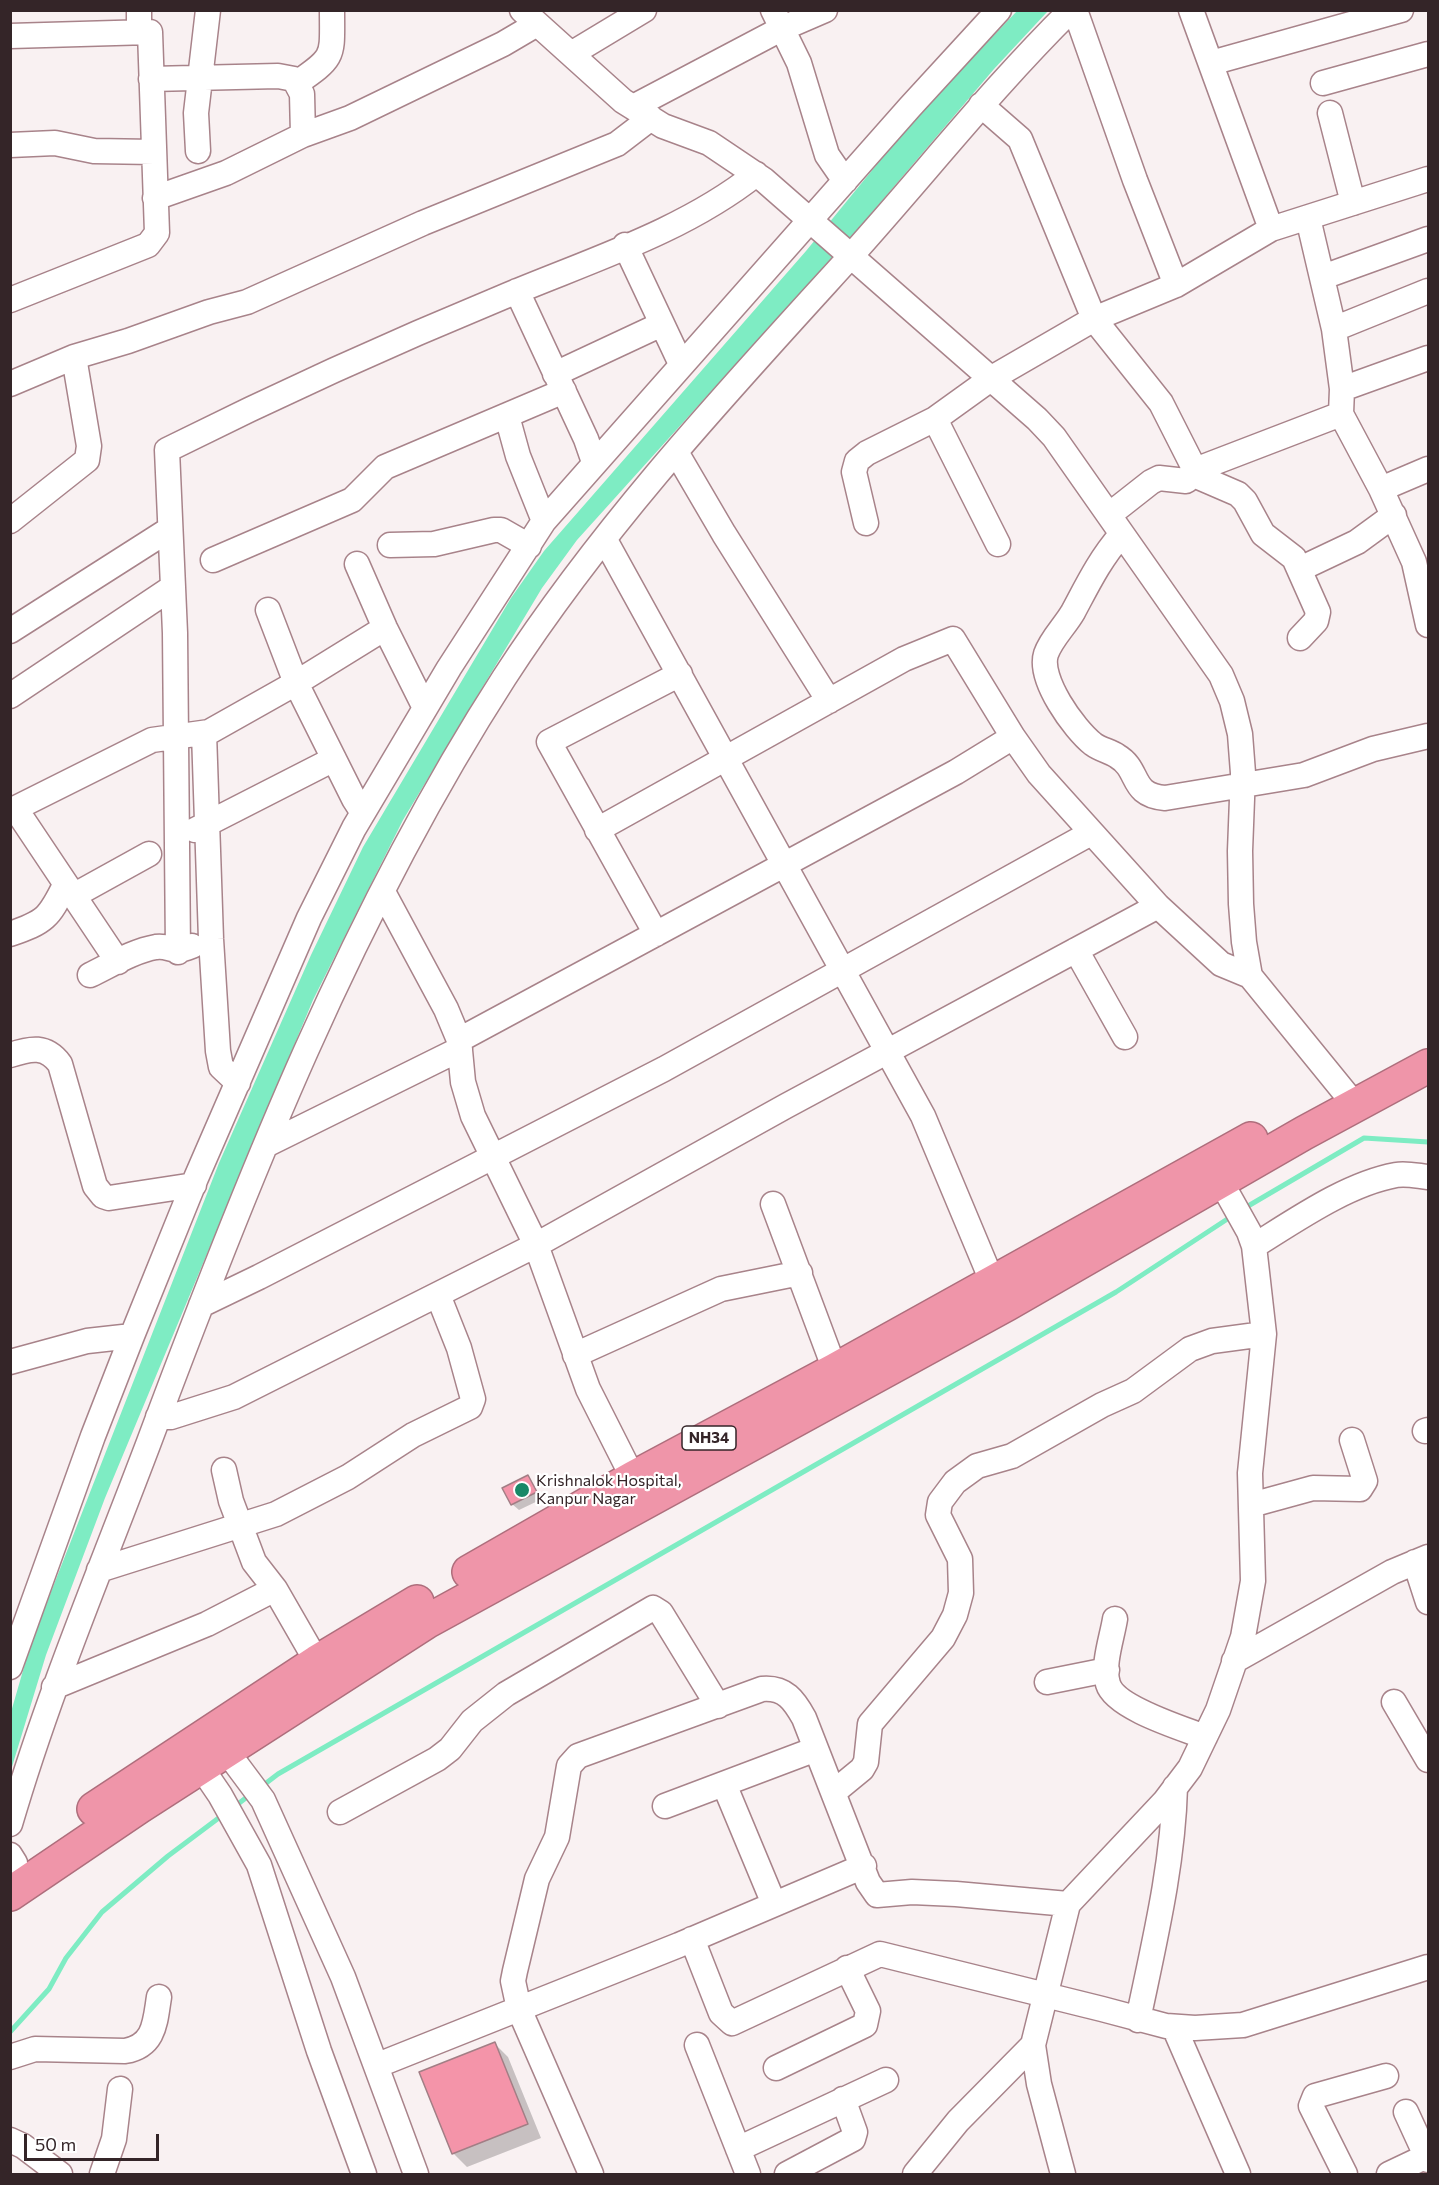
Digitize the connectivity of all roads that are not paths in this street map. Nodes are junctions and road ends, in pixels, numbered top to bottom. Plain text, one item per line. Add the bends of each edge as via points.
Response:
1 (208, 10) edge
2 (332, 10) edge
3 (644, 10) edge
4 (825, 10) edge
5 (1073, 10) edge
6 (1191, 10) edge
7 (1401, 10) edge
8 (996, 12) edge
9 (1357, 16) edge
10 (530, 17) edge
11 (776, 20) edge
12 (139, 21) edge
13 (10, 36) edge
14 (571, 54) junction
15 (1428, 54) edge
16 (1211, 63) junction
17 (199, 78) junction
18 (151, 79) junction
19 (297, 83) junction
20 (1323, 83) dead end
21 (981, 105) junction
22 (642, 113) junction
23 (1330, 113) dead end
24 (303, 135) junction
25 (10, 145) edge
26 (198, 151) dead end
27 (154, 152) junction
28 (756, 174) junction
29 (1428, 179) edge
30 (845, 181) junction
31 (155, 198) junction
32 (1353, 203) junction
33 (1308, 218) junction
34 (814, 222) junction
35 (1271, 229) junction
36 (1428, 239) edge
37 (625, 246) junction
38 (848, 251) junction
39 (1323, 277) junction
40 (1176, 285) junction
41 (517, 291) junction
42 (1428, 291) edge
43 (10, 300) edge
44 (1094, 319) junction
45 (663, 324) junction
46 (1334, 329) junction
47 (74, 357) junction
48 (1428, 358) edge
49 (681, 364) junction
50 (992, 378) junction
51 (560, 382) junction
52 (10, 384) edge
53 (1342, 389) junction
54 (1341, 414) junction
55 (507, 416) junction
56 (935, 419) junction
57 (676, 452) junction
58 (594, 462) junction
59 (1428, 469) edge
60 (1195, 473) junction
61 (1381, 489) junction
62 (1394, 515) junction
63 (10, 521) edge
64 (544, 521) junction
65 (866, 523) dead end
66 (1115, 525) junction
67 (170, 529) junction
68 (605, 540) junction
69 (998, 544) dead end
70 (390, 545) dead end
71 (529, 546) junction
72 (213, 560) dead end
73 (357, 564) dead end
74 (1300, 569) junction
75 (173, 587) junction
76 (268, 610) dead end
77 (1428, 625) edge
78 (385, 628) junction
79 (10, 631) edge
80 (1300, 638) dead end
81 (680, 674) junction
82 (296, 683) junction
83 (10, 696) edge
84 (829, 701) junction
85 (425, 708) junction
86 (204, 733) junction
87 (177, 736) junction
88 (1428, 736) edge
89 (1013, 737) junction
90 (726, 758) junction
91 (334, 759) junction
92 (1242, 784) junction
93 (13, 810) edge
94 (363, 813) junction
95 (207, 824) junction
96 (597, 830) junction
97 (1092, 833) junction
98 (177, 837) junction
99 (149, 854) dead end
100 (784, 863) junction
101 (69, 890) junction
102 (383, 892) junction
103 (1158, 906) junction
104 (10, 934) edge
105 (656, 934) junction
106 (195, 945) junction
107 (1076, 950) junction
108 (118, 962) junction
109 (844, 971) junction
110 (90, 975) dead end
111 (1250, 976) junction
112 (1125, 1037) dead end
113 (459, 1044) junction
114 (1428, 1045) edge
115 (889, 1053) junction
116 (10, 1055) edge
117 (1428, 1066) edge
118 (238, 1083) junction
119 (1348, 1097) junction
120 (266, 1145) junction
121 (493, 1158) junction
122 (1428, 1177) edge
123 (194, 1185) junction
124 (1227, 1192) junction
125 (773, 1204) dead end
126 (1252, 1239) junction
127 (536, 1245) junction
128 (801, 1273) junction
129 (999, 1293) junction
130 (438, 1295) junction
131 (201, 1305) junction
132 (1264, 1334) junction
133 (132, 1336) junction
134 (575, 1355) junction
135 (10, 1362) edge
136 (835, 1370) junction
137 (158, 1417) junction
138 (1352, 1440) dead end
139 (224, 1470) dead end
140 (633, 1478) junction
141 (1251, 1505) junction
142 (240, 1526) junction
143 (1421, 1559) edge
144 (99, 1570) junction
145 (275, 1589) junction
146 (1428, 1602) edge
147 (1115, 1619) dead end
148 (1234, 1661) junction
149 (317, 1662) junction
150 (10, 1667) edge
151 (1107, 1670) junction
152 (1047, 1682) dead end
153 (54, 1687) junction
154 (1394, 1702) dead end
155 (718, 1706) junction
156 (1205, 1737) junction
157 (816, 1749) junction
158 (1426, 1751) edge
159 (214, 1754) junction
160 (724, 1784) junction
161 (1175, 1787) junction
162 (834, 1792) junction
163 (665, 1806) dead end
164 (340, 1812) dead end
165 (10, 1824) edge
166 (864, 1866) junction
167 (12, 1869) edge
168 (774, 1904) junction
169 (1068, 1904) junction
170 (692, 1939) junction
171 (1428, 1967) edge
172 (847, 1968) junction
173 (1045, 1995) junction
174 (159, 1996) dead end
175 (519, 2009) junction
176 (1138, 2020) junction
177 (1174, 2027) junction
178 (697, 2045) dead end
179 (1034, 2045) junction
180 (10, 2057) edge
181 (378, 2065) junction
182 (776, 2068) dead end
183 (1386, 2076) dead end
184 (886, 2080) dead end
185 (120, 2089) dead end
186 (843, 2099) junction
187 (1416, 2122) edge
188 (10, 2140) edge
189 (738, 2149) junction
190 (1428, 2158) edge
191 (60, 2175) edge
192 (102, 2175) edge
193 (364, 2175) edge
194 (417, 2175) edge
195 (591, 2175) edge
196 (748, 2175) edge
197 (787, 2175) edge
198 (915, 2175) edge
199 (1063, 2175) edge
200 (1238, 2175) edge
201 (1345, 2175) edge
202 (1389, 2175) edge

1 - 17 street
2 - 19 street via 330,57
3 - 14 street
4 - 11 street
5 - 21 street
5 - 40 street
6 - 16 street
7 - 9 street
8 - 30 street
9 - 16 street
10 - 14 street
10 - 24 street via 503,44 350,118
11 - 22 street
11 - 30 street via 805,79 823,145
12 - 13 street
12 - 18 street via 150,32
14 - 22 street
15 - 20 street
16 - 35 street
17 - 18 street
17 - 19 street via 287,77
17 - 26 street
18 - 27 street
19 - 24 street via 302,94
21 - 38 street
21 - 44 street via 1020,139
22 - 28 street via 709,143
22 - 47 street via 617,144 412,227 247,302
23 - 32 street
24 - 31 street via 226,173
25 - 27 street via 55,143 94,151
27 - 31 street
28 - 34 street
28 - 37 street via 725,199
29 - 32 street
30 - 34 street
31 - 43 street via 157,232 148,245
32 - 33 street
33 - 35 street
33 - 39 street
34 - 38 street
34 - 49 street
35 - 40 street
36 - 39 street
37 - 41 street
37 - 45 street
38 - 50 street
38 - 57 street
39 - 46 street
40 - 44 street
41 - 51 street
41 - 67 street via 282,393 167,450
42 - 46 street
44 - 50 street
44 - 60 street via 1161,403
45 - 49 street
45 - 51 street
46 - 53 street
47 - 52 street
47 - 63 street via 89,446 87,459 82,467
48 - 53 street
49 - 58 street
50 - 56 street
50 - 66 street via 1054,437
51 - 55 street
51 - 58 street
53 - 54 street
54 - 60 street
54 - 61 street
55 - 64 street
55 - 72 street via 385,467 352,500
56 - 65 street via 857,461 854,472
56 - 69 street
57 - 68 street
57 - 84 street
58 - 64 street
59 - 61 street
60 - 66 street via 1186,481 1159,478
60 - 74 street via 1238,494 1263,534 1294,558
61 - 62 street
62 - 74 street via 1357,542
62 - 77 street via 1419,574
64 - 71 street
66 - 92 street via 1221,675 1240,734
66 - 92 street via 1072,614 1046,654 1048,683 1081,733 1094,745 1123,760 1149,796 1165,798
67 - 75 street
67 - 79 street
68 - 81 street
68 - 102 street via 565,589 504,678
70 - 71 street via 434,544 494,530 510,534
71 - 85 street
73 - 78 street
74 - 80 street via 1318,612 1316,621
75 - 83 street
75 - 87 street
76 - 82 street
78 - 82 street
78 - 85 street
81 - 90 street
81 - 96 street via 549,742
82 - 86 street
82 - 91 street
84 - 89 street via 904,659 953,639
84 - 90 street
85 - 94 street
86 - 87 street
86 - 95 street
87 - 93 street via 152,740
87 - 98 street
88 - 92 street via 1372,749 1311,773
89 - 97 street via 1039,774
89 - 100 street via 956,772
90 - 96 street
90 - 100 street
91 - 94 street
91 - 95 street
92 - 111 street via 1241,904
93 - 101 street
94 - 118 street via 309,918
95 - 98 street
95 - 106 street
96 - 105 street
97 - 103 street
97 - 109 street
98 - 106 street
99 - 101 street
100 - 105 street
100 - 109 street
101 - 104 street via 36,926
101 - 108 street
102 - 113 street via 446,1009
102 - 120 street
103 - 107 street
103 - 111 street via 1221,964
105 - 113 street
106 - 108 street via 154,947
106 - 118 street via 221,1067
107 - 112 street
107 - 115 street
108 - 110 street
109 - 115 street
109 - 121 street
111 - 119 street
113 - 120 street
113 - 121 street via 463,1082 473,1116
114 - 119 highway, NH34
115 - 127 street
115 - 129 street via 923,1116
116 - 123 street via 41,1049 60,1064 95,1186 103,1196
117 - 119 highway, NH34
118 - 123 street
119 - 124 highway, NH34
119 - 129 highway, NH34
120 - 131 street
121 - 127 street
121 - 131 street
122 - 126 street via 1398,1174 1372,1182
123 - 133 street
124 - 126 street
124 - 129 highway, NH34
125 - 128 street
126 - 132 street
127 - 130 street
127 - 134 street
128 - 134 street via 711,1293
128 - 136 street
129 - 136 highway, NH34
129 - 159 highway, NH34 via 436,1616
130 - 137 street via 234,1397 171,1417
130 - 142 street via 459,1347 473,1400 470,1407 413,1435 348,1477 276,1514
131 - 137 street
132 - 141 street via 1250,1473
132 - 162 street via 1212,1341 1190,1349 1133,1391 1102,1404 1012,1456 977,1466 955,1482 940,1502 938,1515 960,1559 962,1593 955,1616 943,1638 870,1724 862,1769
133 - 135 street via 87,1341
133 - 150 street
134 - 140 street
136 - 140 highway, NH34
137 - 144 street
138 - 141 street via 1365,1481 1360,1489 1313,1488
139 - 142 street
140 - 149 highway, NH34
141 - 148 street via 1253,1581 1243,1637
142 - 144 street
142 - 145 street via 254,1562
143 - 146 street
143 - 148 street
144 - 153 street
145 - 149 street
145 - 153 street via 207,1624
147 - 151 street
148 - 156 street
149 - 159 highway, NH34
151 - 152 street
151 - 156 street via 1108,1685 1124,1703
153 - 165 street
154 - 158 street
155 - 157 street via 762,1689 779,1690 794,1701
155 - 164 street via 662,1613 653,1608 506,1694 472,1721 437,1759
155 - 175 street via 582,1754 568,1766 557,1837 537,1879 515,1971 513,1981
156 - 161 street via 1190,1768
157 - 160 street
157 - 162 street
159 - 167 highway, NH34
159 - 181 street via 263,1800 344,1977
159 - 193 street via 220,1795 259,1865
160 - 163 street
160 - 168 street
161 - 169 street
161 - 176 street via 1163,1896
162 - 166 street
166 - 168 street
166 - 169 street via 877,1895 956,1893
168 - 170 street
169 - 173 street
170 - 172 street via 721,2013 732,2023
170 - 175 street
171 - 177 street via 1243,2025
172 - 173 street via 880,1954
172 - 182 street via 868,2011 865,2025
173 - 176 street
173 - 179 street
174 - 180 street via 150,2038 136,2049 35,2049
175 - 181 street
175 - 195 street
176 - 177 street
177 - 200 street
178 - 189 street
179 - 198 street via 957,2121
179 - 199 street via 1039,2084
181 - 194 street
183 - 201 street via 1315,2096 1311,2106
184 - 186 street
185 - 192 street via 114,2139
186 - 189 street
186 - 197 street via 855,2132 853,2139
187 - 190 street
188 - 191 street
189 - 196 street
190 - 202 street

